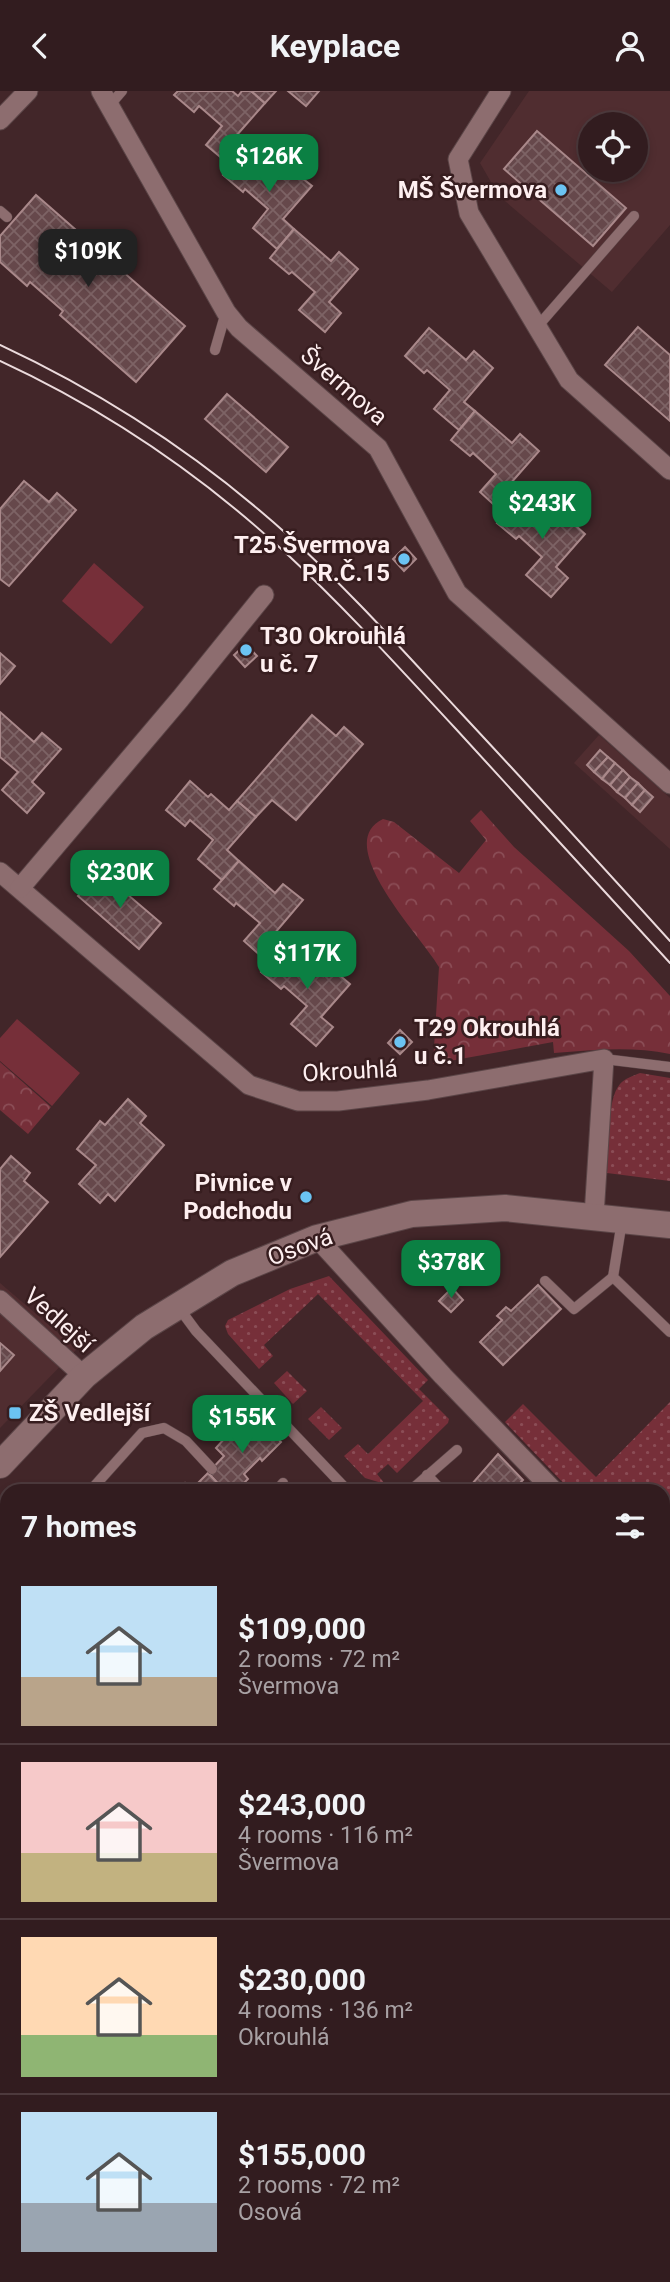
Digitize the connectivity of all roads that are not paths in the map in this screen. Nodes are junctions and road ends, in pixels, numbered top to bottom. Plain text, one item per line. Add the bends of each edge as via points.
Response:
1 (28, 91) edge
2 (501, 91) edge
3 (111, 96) edge
4 (0, 120) edge
5 (634, 216) dead end
6 (226, 312) junction
7 (537, 327) junction
8 (215, 351) dead end
9 (670, 470) edge
10 (264, 595) dead end
11 (670, 784) edge
12 (0, 872) edge
13 (20, 888) junction
14 (604, 1059) junction
15 (670, 1067) edge
16 (594, 1216) junction
17 (622, 1220) junction
18 (670, 1225) edge
19 (317, 1238) junction
20 (613, 1277) junction
21 (545, 1281) dead end
22 (0, 1300) edge
23 (176, 1305) junction
24 (670, 1332) edge
25 (84, 1376) junction
26 (457, 1450) dead end
27 (0, 1465) edge
28 (212, 1469) dead end
29 (427, 1475) junction
30 (96, 1484) edge
31 (341, 1484) edge
32 (417, 1484) edge
33 (435, 1484) edge
34 (547, 1484) edge

1 - 4 street
2 - 7 street via 458,159 469,213
3 - 6 street, Švermova
5 - 7 lane
6 - 8 lane
6 - 11 street, Švermova via 378,447 457,593
7 - 9 street via 569,380
10 - 13 street
12 - 13 street, Okrouhlá
13 - 14 street, Okrouhlá via 249,1085 298,1101 428,1090
14 - 15 lane, Okrouhlá
14 - 16 street
16 - 17 street, Osová
16 - 19 street, Osová via 505,1208 412,1214
17 - 18 street, Osová
17 - 20 lane
19 - 23 street, Osová via 232,1272
19 - 34 street
20 - 21 lane via 575,1309
20 - 24 lane
22 - 25 street, Vedlejší
23 - 25 street, Osová
23 - 31 lane
25 - 27 street, Osová
26 - 29 lane
28 - 30 lane via 186,1441 163,1428 142,1433
29 - 32 lane
29 - 33 lane

